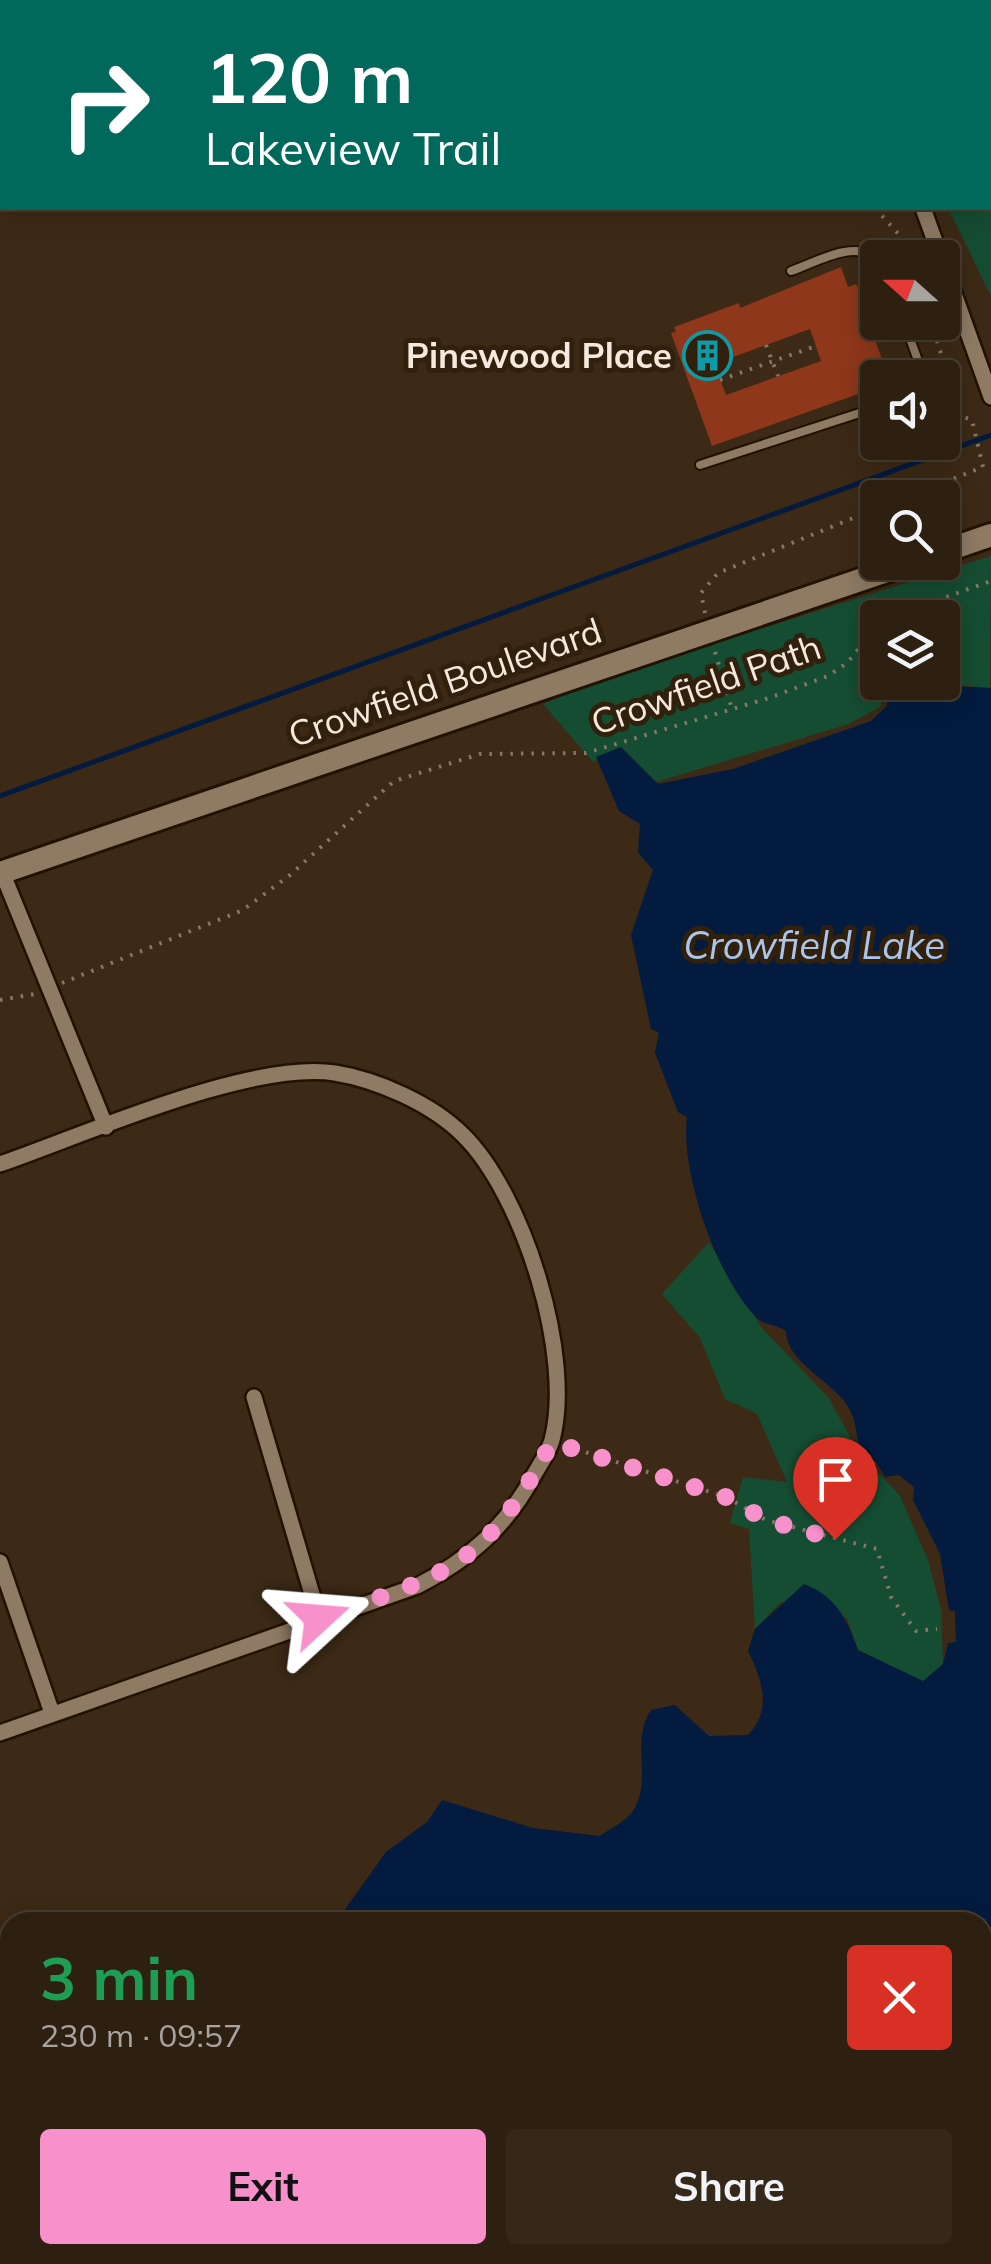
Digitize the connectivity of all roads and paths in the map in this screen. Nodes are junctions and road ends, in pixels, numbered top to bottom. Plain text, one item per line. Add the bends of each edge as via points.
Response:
1 (877, 210) edge
2 (924, 210) edge
3 (905, 240) edge
4 (932, 240) edge
5 (860, 248) edge
6 (791, 271) dead end
7 (960, 317) edge
8 (937, 340) edge
9 (766, 345) dead end
10 (816, 346) dead end
11 (772, 362) junction
12 (778, 376) dead end
13 (720, 380) dead end
14 (991, 396) edge
15 (860, 413) edge
16 (700, 465) dead end
17 (950, 480) edge
18 (860, 515) edge
19 (991, 536) edge
20 (960, 546) edge
21 (860, 580) edge
22 (991, 581) edge
23 (938, 600) edge
24 (709, 630) junction
25 (860, 647) edge
26 (732, 710) junction
27 (1, 873) edge
28 (50, 988) junction
29 (0, 1000) edge
30 (106, 1127) junction
31 (0, 1164) edge
32 (254, 1398) dead end
33 (552, 1442) junction
34 (0, 1562) edge
35 (319, 1618) junction
36 (937, 1629) dead end
37 (52, 1713) junction
38 (0, 1733) edge

1 - 3 path
2 - 4 street
5 - 6 lane
7 - 14 street
8 - 17 path via 961,416 972,420 983,467
9 - 11 path
10 - 11 path
11 - 12 path
11 - 13 path
15 - 16 lane
18 - 24 path via 718,573 700,593
19 - 20 main road
21 - 24 main road, Crowfield Boulevard
22 - 23 path
24 - 26 path
24 - 27 main road, Crowfield Boulevard
25 - 26 path, Crowfield Path via 828,676
26 - 28 path, Crowfield Path via 586,753 480,754 394,780 243,910
27 - 28 street
28 - 29 path, Crowfield Path
28 - 30 street
30 - 31 street
30 - 33 street via 248,1078 290,1072 368,1081 434,1113 491,1170 514,1215 553,1326 558,1367
32 - 35 street
33 - 35 street via 491,1538 454,1566 416,1586
33 - 36 path via 726,1497 766,1520 877,1549 891,1597 916,1631
34 - 37 street
35 - 37 street
37 - 38 street

